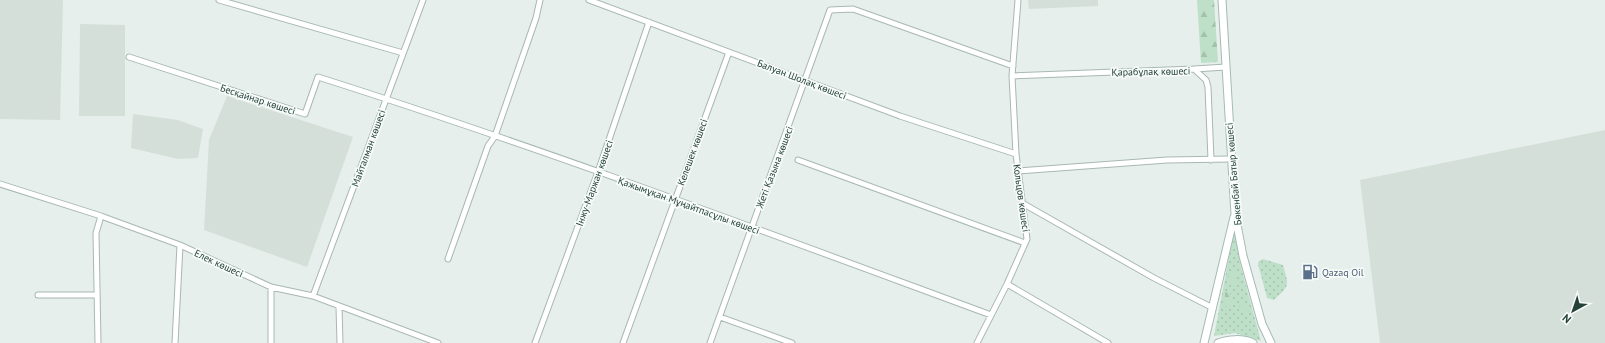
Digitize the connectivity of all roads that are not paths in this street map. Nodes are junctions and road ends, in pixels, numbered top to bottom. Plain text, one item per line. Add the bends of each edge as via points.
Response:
1 (219, 0) edge
2 (423, 0) edge
3 (540, 0) edge
4 (589, 0) edge
5 (1018, 0) edge
6 (1222, 0) edge
7 (649, 22) junction
8 (729, 52) junction
9 (403, 53) junction
10 (129, 56) dead end
11 (1013, 66) junction
12 (1226, 67) junction
13 (1194, 69) junction
14 (1012, 76) junction
15 (806, 81) junction
16 (386, 98) junction
17 (495, 136) junction
18 (1016, 154) junction
19 (1231, 159) junction
20 (798, 160) dead end
21 (1211, 160) junction
22 (1018, 171) junction
23 (598, 172) junction
24 (0, 184) edge
25 (675, 199) junction
26 (1022, 204) junction
27 (1235, 214) junction
28 (101, 216) junction
29 (751, 227) junction
30 (1025, 243) junction
31 (180, 245) junction
32 (448, 259) dead end
33 (1007, 284) junction
34 (271, 286) junction
35 (38, 295) dead end
36 (97, 295) junction
37 (313, 296) junction
38 (339, 307) junction
39 (1213, 308) junction
40 (991, 315) junction
41 (720, 317) junction
42 (98, 343) edge
43 (175, 343) edge
44 (271, 343) edge
45 (340, 343) edge
46 (438, 343) edge
47 (535, 343) edge
48 (623, 343) edge
49 (710, 343) edge
50 (792, 343) edge
51 (977, 343) edge
52 (1108, 343) edge
53 (1204, 343) edge
54 (1218, 343) edge
55 (1253, 343) edge
56 (1271, 343) edge

1 - 9 street
2 - 9 street, Майталман көшесі
3 - 17 street
4 - 7 street, Балуан Шолақ көшесі
5 - 11 street, Кольцов көшесі
6 - 12 main road, Бөкенбай Батыр көшесі
7 - 8 street, Балуан Шолақ көшесі
7 - 23 street, Інжу-Маржан көшесі
8 - 15 street, Балуан Шолақ көшесі
8 - 25 street, Келешек көшесі
9 - 16 street, Майталман көшесі
10 - 16 street, Бесқайнар көшесі via 305,114 318,77
11 - 14 street, Кольцов көшесі
11 - 15 street, Жеті Қазына көшесі via 853,9 830,10
12 - 13 street
12 - 19 main road, Бөкенбай Батыр көшесі
13 - 14 street, Қарабұлақ көшесі
13 - 21 street, Қарабұлақ көшесі via 1206,80 1208,87
14 - 18 street, Кольцов көшесі
15 - 18 street, Балуан Шолақ көшесі via 900,116
15 - 29 street, Жеті Қазына көшесі
16 - 17 street, Қажымұқан Мұңайтпасұлы көшесі
16 - 37 street, Майталман көшесі
17 - 23 street, Қажымұқан Мұңайтпасұлы көшесі
17 - 32 street via 488,146
18 - 22 street, Кольцов көшесі
19 - 21 street
19 - 27 main road, Бөкенбай Батыр көшесі
20 - 30 street
21 - 22 street via 1167,160
22 - 26 street, Кольцов көшесі
23 - 25 street, Қажымұқан Мұңайтпасұлы көшесі
23 - 47 street, Інжу-Маржан көшесі
24 - 28 street, Елек көшесі
25 - 29 street, Қажымұқан Мұңайтпасұлы көшесі
25 - 48 street, Келешек көшесі
26 - 30 street, Кольцов көшесі via 1027,239
26 - 39 street
27 - 39 main road
27 - 56 main road, Бөкенбай Батыр көшесі via 1262,324
28 - 31 street, Елек көшесі
28 - 36 street via 96,233
29 - 40 street, Қажымұқан Мұңайтпасұлы көшесі
29 - 41 street, Жеті Қазына көшесі
30 - 33 street, Кольцов көшесі
31 - 34 street, Елек көшесі
31 - 43 street
33 - 40 street, Кольцов көшесі
33 - 52 street
34 - 37 street, Елек көшесі
34 - 44 street
35 - 36 street
36 - 42 street
37 - 38 street, Елек көшесі
38 - 45 street
38 - 46 street, Елек көшесі
39 - 53 main road
40 - 51 street, Кольцов көшесі
41 - 49 street, Жеті Қазына көшесі
41 - 50 street
54 - 55 main road via 1229,340

